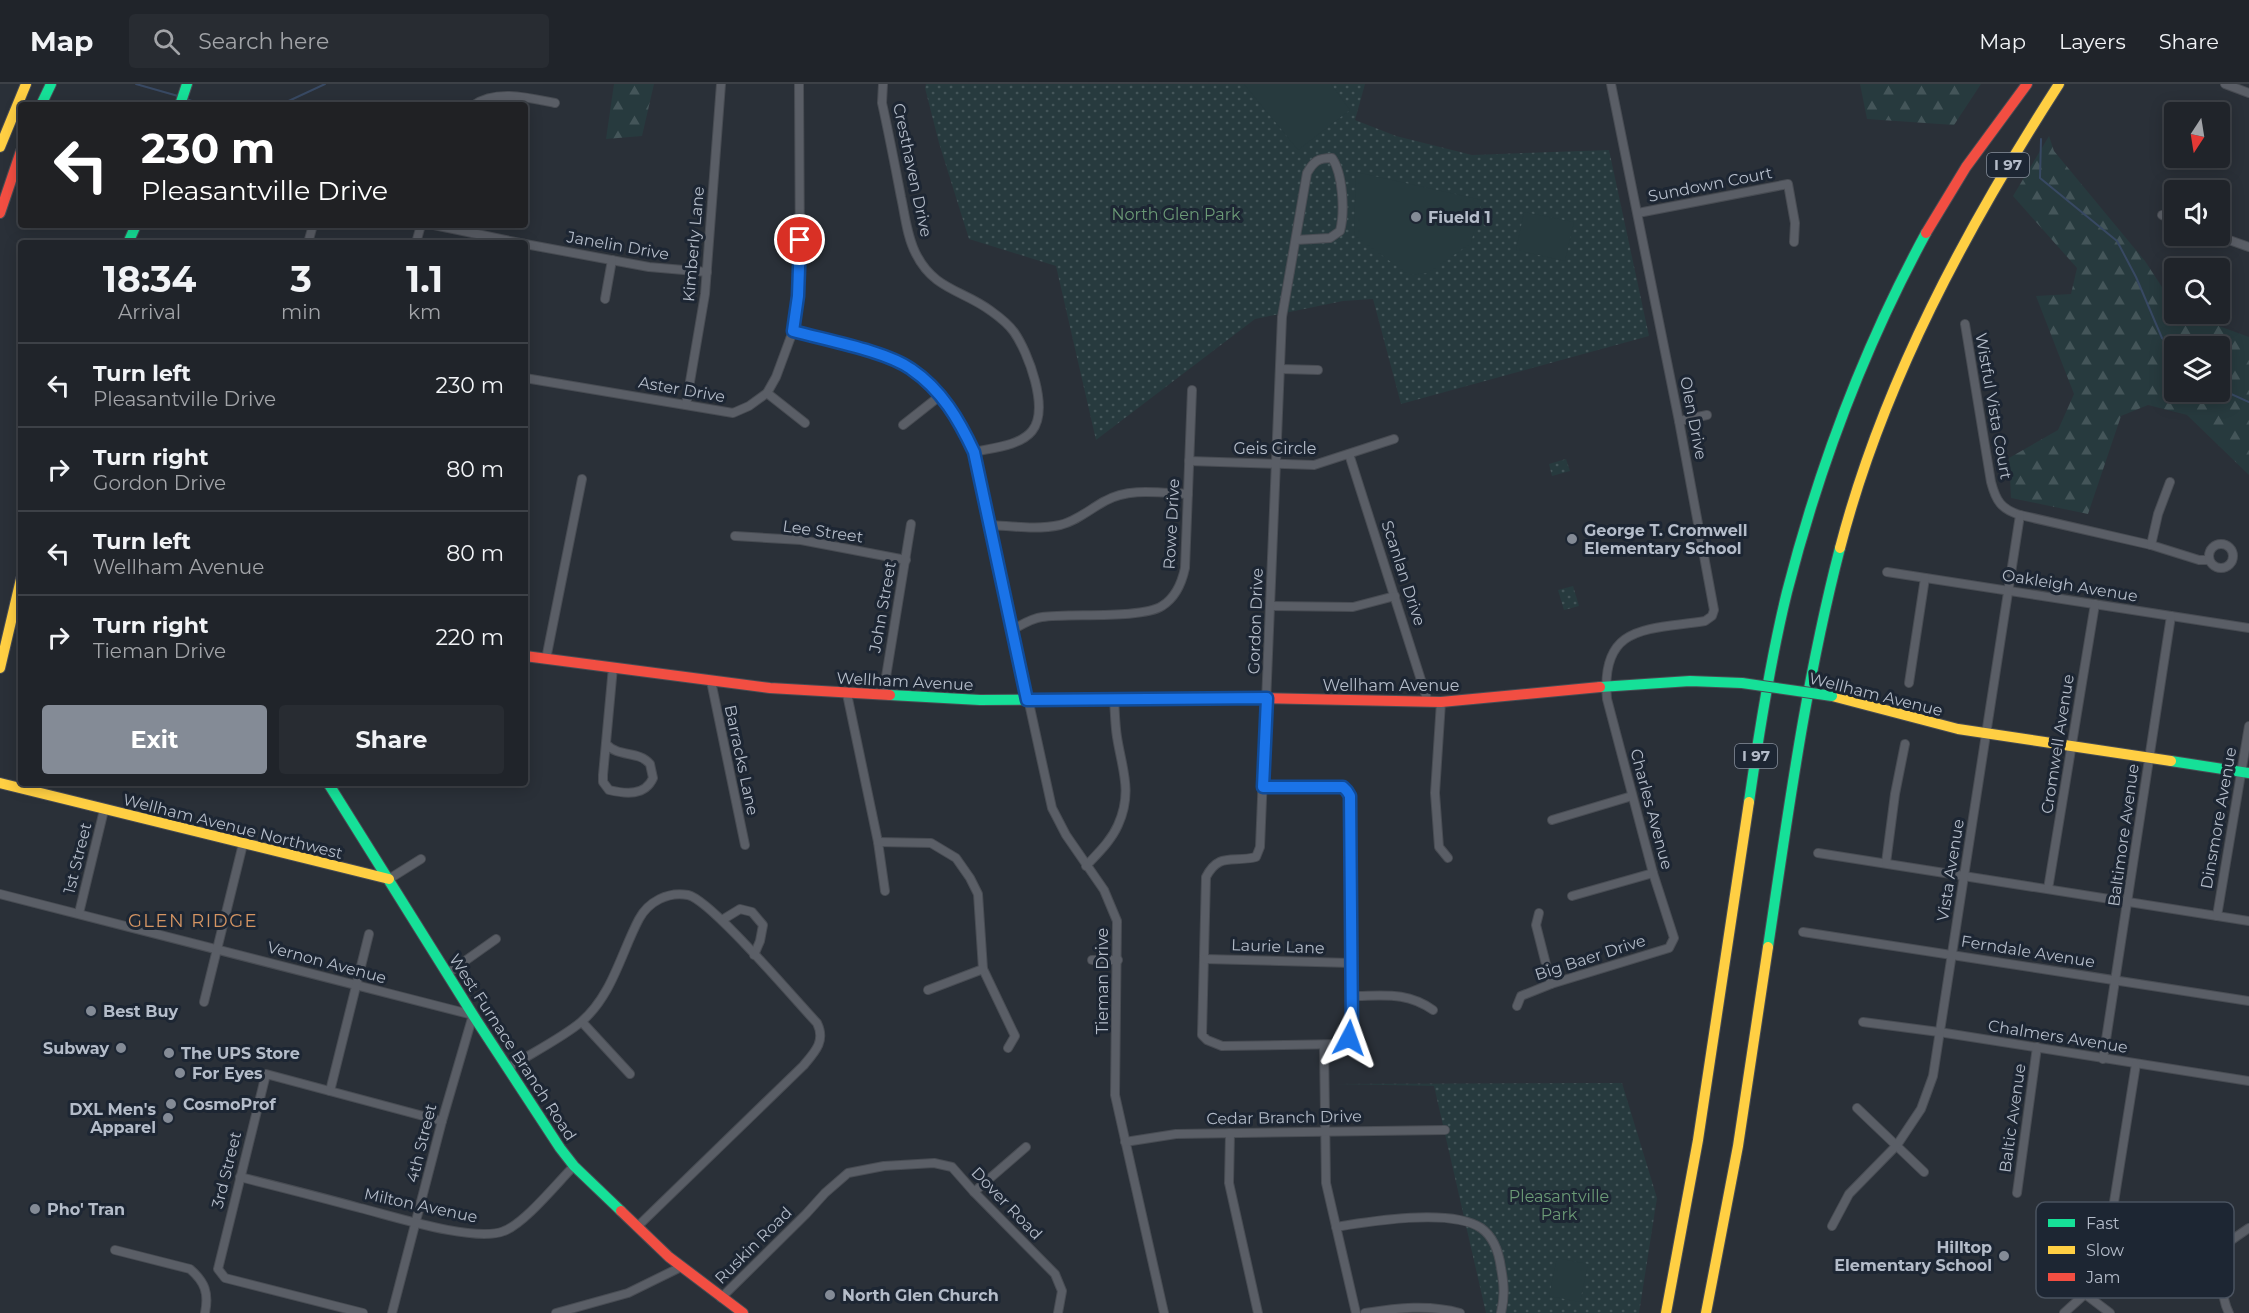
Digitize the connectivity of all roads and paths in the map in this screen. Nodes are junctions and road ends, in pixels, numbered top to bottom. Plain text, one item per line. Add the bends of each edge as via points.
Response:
1 (26, 84) edge
2 (51, 84) edge
3 (188, 84) edge
4 (721, 84) edge
5 (799, 84) edge
6 (884, 84) edge
7 (1611, 84) edge
8 (2027, 84) edge
9 (2059, 84) edge
10 (2225, 84) edge
11 (2249, 93) edge
12 (19, 102) edge
13 (42, 102) edge
14 (181, 102) edge
15 (478, 102) edge
16 (18, 103) edge
17 (555, 104) dead end
18 (0, 147) edge
19 (18, 161) edge
20 (0, 213) edge
21 (1638, 213) junction
22 (445, 228) edge
23 (502, 240) edge
24 (1296, 240) junction
25 (2230, 240) edge
26 (1794, 242) dead end
27 (528, 245) edge
28 (2249, 247) edge
29 (612, 260) junction
30 (707, 272) junction
31 (605, 299) dead end
32 (1965, 324) dead end
33 (793, 331) junction
34 (1281, 369) junction
35 (1318, 370) dead end
36 (528, 379) edge
37 (1192, 390) dead end
38 (766, 393) junction
39 (941, 395) junction
40 (686, 405) junction
41 (1707, 415) dead end
42 (1679, 421) junction
43 (805, 423) dead end
44 (903, 425) dead end
45 (1394, 439) dead end
46 (974, 452) junction
47 (1349, 454) junction
48 (1189, 460) junction
49 (1276, 465) junction
50 (582, 479) dead end
51 (2170, 482) dead end
52 (1188, 494) junction
53 (2020, 515) junction
54 (911, 524) dead end
55 (990, 525) junction
56 (735, 536) dead end
57 (2151, 545) junction
58 (906, 560) junction
59 (2209, 560) dead end
60 (1887, 572) dead end
61 (1925, 578) junction
62 (2010, 591) junction
63 (18, 592) edge
64 (1395, 596) junction
65 (2095, 604) junction
66 (1272, 606) junction
67 (2171, 616) junction
68 (2249, 628) edge
69 (9, 629) junction
70 (1012, 630) junction
71 (0, 637) edge
72 (528, 656) edge
73 (546, 659) junction
74 (613, 667) junction
75 (0, 668) edge
76 (711, 681) junction
77 (1909, 683) dead end
78 (1606, 687) junction
79 (847, 694) junction
80 (883, 695) junction
81 (1267, 698) junction
82 (1114, 699) junction
83 (1027, 700) junction
84 (1428, 702) junction
85 (1441, 702) junction
86 (2249, 726) edge
87 (1987, 733) junction
88 (606, 744) junction
89 (1905, 744) dead end
90 (2072, 746) junction
91 (2150, 758) junction
92 (2245, 772) edge
93 (0, 783) edge
94 (330, 786) edge
95 (1263, 787) junction
96 (1632, 796) junction
97 (104, 810) junction
98 (1552, 820) dead end
99 (878, 842) junction
100 (243, 844) junction
101 (744, 845) dead end
102 (1818, 853) dead end
103 (1448, 858) dead end
104 (421, 859) dead end
105 (1886, 863) junction
106 (1086, 866) junction
107 (1653, 873) junction
108 (1964, 876) junction
109 (389, 879) junction
110 (2048, 889) junction
111 (885, 891) dead end
112 (0, 894) edge
113 (1572, 896) dead end
114 (2129, 902) junction
115 (79, 913) junction
116 (1539, 913) dead end
117 (2217, 916) junction
118 (722, 920) junction
119 (2249, 921) edge
120 (1803, 932) dead end
121 (369, 934) dead end
122 (1674, 938) joint
123 (496, 939) dead end
124 (217, 949) junction
125 (754, 955) junction
126 (1952, 955) junction
127 (1204, 959) junction
128 (1092, 960) dead end
129 (1118, 960) junction
130 (1351, 963) junction
131 (983, 969) junction
132 (448, 973) junction
133 (2115, 980) junction
134 (1551, 984) junction
135 (357, 985) junction
136 (928, 990) dead end
137 (1351, 996) junction
138 (2249, 1001) edge
139 (204, 1002) dead end
140 (1517, 1006) dead end
141 (1433, 1010) dead end
142 (472, 1015) junction
143 (582, 1022) junction
144 (1863, 1022) dead end
145 (1939, 1032) junction
146 (1324, 1045) junction
147 (2037, 1047) junction
148 (1008, 1048) dead end
149 (2103, 1059) junction
150 (2136, 1064) junction
151 (508, 1068) junction
152 (630, 1074) dead end
153 (2249, 1081) edge
154 (330, 1091) junction
155 (1857, 1108) dead end
156 (442, 1120) junction
157 (1445, 1130) dead end
158 (1324, 1131) junction
159 (1230, 1134) junction
160 (1125, 1142) junction
161 (1898, 1145) junction
162 (1026, 1147) dead end
163 (574, 1166) junction
164 (1924, 1172) dead end
165 (240, 1177) junction
166 (974, 1192) junction
167 (2017, 1193) dead end
168 (2114, 1202) edge
169 (806, 1214) joint
170 (416, 1222) junction
171 (1832, 1226) dead end
172 (637, 1227) junction
173 (1336, 1227) junction
174 (115, 1250) dead end
175 (681, 1267) junction
176 (721, 1298) junction
177 (2081, 1298) edge
178 (2090, 1298) edge
179 (2223, 1298) edge
180 (205, 1313) edge
181 (363, 1313) edge
182 (392, 1313) edge
183 (556, 1313) edge
184 (743, 1313) edge
185 (1058, 1313) edge
186 (1164, 1313) edge
187 (1258, 1313) edge
188 (1356, 1313) edge
189 (1365, 1313) edge
190 (1460, 1313) edge
191 (1501, 1313) edge
192 (1666, 1313) edge
193 (1706, 1313) edge
194 (2064, 1313) edge
195 (2110, 1313) edge
196 (2229, 1313) edge

1 - 12 main road
2 - 13 main road
3 - 14 main road
4 - 30 street, Kimberly Lane
5 - 33 street, Aster Drive via 800,262
6 - 46 street, Cresthaven Drive via 882,103 907,228 916,254 931,274 953,291 990,310 1014,332 1038,393 1040,414 1033,430 1020,440
7 - 21 street, Olen Drive
8 - 192 main road, I 97 via 1962,172 1911,260 1866,354 1807,519 1786,596 1764,704 1696,1159
9 - 193 main road, I 97 via 2001,178 1924,323 1884,415 1839,552 1803,714 1737,1158
10 - 11 street
15 - 17 street via 512,96
16 - 18 main road
19 - 20 main road
21 - 26 street, Sundown Court via 1788,184
21 - 42 street, Olen Drive
22 - 23 street
24 - 24 street, Gordon Drive via 1329,238 1340,231 1340,177 1332,158 1313,162 1307,173
24 - 34 street, Gordon Drive via 1282,317
25 - 28 street
27 - 29 street, Janelin Drive
29 - 30 street, Janelin Drive
29 - 31 street
30 - 40 street, Kimberly Lane
32 - 53 street, Wistful Vista Court via 1991,482 2001,507
33 - 38 street, Aster Drive
33 - 39 street, Tieman Drive via 910,367
34 - 35 street
34 - 49 street, Gordon Drive
36 - 40 street, Aster Drive
37 - 48 street, Rowe Drive
38 - 40 street, Aster Drive via 733,413
38 - 43 street
39 - 44 street
39 - 46 street, Tieman Drive
41 - 42 street
42 - 78 street, Olen Drive via 1714,610 1705,621 1628,635 1614,652
45 - 47 street, Geis Circle
46 - 55 street, Tieman Drive
47 - 49 street, Geis Circle via 1314,465
47 - 64 street, Scanlan Drive
48 - 49 street, Geis Circle
48 - 52 street, Rowe Drive
49 - 66 street, Gordon Drive
50 - 73 street
51 - 57 street
52 - 55 street via 1132,492 1105,501 1075,520 1051,526
52 - 70 street, Rowe Drive via 1183,581 1161,607 1141,613 1040,617
53 - 57 street, Wistful Vista Court
53 - 62 street
54 - 58 street, John Street
55 - 70 street, Tieman Drive
56 - 58 street, Lee Street via 801,540
57 - 59 street, Wistful Vista Court
58 - 80 street, John Street
60 - 61 street, Oakleigh Avenue
61 - 62 street, Oakleigh Avenue
61 - 77 street
62 - 65 street, Oakleigh Avenue
62 - 87 street, Vista Avenue
63 - 69 main road
64 - 66 street via 1353,607
64 - 84 street, Scanlan Drive
65 - 67 street, Oakleigh Avenue
65 - 90 street, Cromwell Avenue
66 - 81 street, Gordon Drive
67 - 68 street, Oakleigh Avenue
67 - 91 street, Baltimore Avenue
69 - 71 main road
69 - 75 main road
70 - 83 street, Tieman Drive
72 - 73 main road, Wellham Avenue
73 - 74 main road, Wellham Avenue
74 - 76 main road, Wellham Avenue
74 - 88 street
76 - 79 main road, Wellham Avenue
76 - 101 street, Barracks Lane
78 - 85 main road, Wellham Avenue
78 - 87 main road, Wellham Avenue, bridge via 1674,681 1742,683 1832,696 1936,724
78 - 96 street, Charles Avenue
79 - 80 main road, Wellham Avenue
79 - 99 street
80 - 83 main road, Wellham Avenue
81 - 82 main road, Wellham Avenue
81 - 84 main road, Wellham Avenue
81 - 95 street, Gordon Drive
82 - 83 main road, Wellham Avenue
82 - 106 street via 1116,733 1126,776 1124,806 1112,835
83 - 106 street, Tieman Drive via 1052,808
84 - 85 main road, Wellham Avenue
85 - 103 street via 1435,794 1439,847
86 - 92 street, Dinsmore Avenue
87 - 90 main road, Wellham Avenue
87 - 108 street, Vista Avenue
88 - 88 street via 603,782 609,790 640,792 650,785 652,771 646,759 618,753
89 - 105 street
90 - 91 main road, Wellham Avenue
90 - 110 street, Cromwell Avenue
91 - 92 main road, Wellham Avenue
91 - 114 street, Baltimore Avenue
92 - 117 street, Dinsmore Avenue
93 - 97 main road, Wellham Avenue Northwest
94 - 109 main road, West Furnace Branch Road
95 - 127 street, Gordon Drive via 1260,847 1256,856 1218,861 1206,877
95 - 130 street via 1343,787 1350,796
96 - 98 street
96 - 107 street, Charles Avenue
97 - 100 main road, Wellham Avenue Northwest
97 - 115 street, 1st Street
99 - 111 street
99 - 131 street via 931,843 956,858 978,894
100 - 109 main road, Wellham Avenue Northwest
100 - 124 street
102 - 105 street
104 - 109 street
105 - 108 street
106 - 129 street, Tieman Drive via 1104,890 1117,921
107 - 113 street
107 - 122 street, Charles Avenue
108 - 110 street
108 - 126 street, Vista Avenue
109 - 132 main road, West Furnace Branch Road
110 - 114 street
112 - 115 street, Vernon Avenue
114 - 117 street
114 - 133 street, Baltimore Avenue
115 - 124 street, Vernon Avenue
116 - 134 street via 1536,925
117 - 119 street
118 - 125 street
118 - 125 street via 740,909 752,912 763,925
118 - 143 street via 690,895 660,898 647,907 611,981
120 - 126 street, Ferndale Avenue
121 - 135 street
122 - 134 street, Big Baer Drive via 1669,948
123 - 132 street
124 - 135 street, Vernon Avenue
124 - 139 street
125 - 172 street via 817,1023 822,1035 820,1043 803,1066
126 - 133 street, Ferndale Avenue
126 - 145 street, Vista Avenue
127 - 130 street, Laurie Lane
127 - 146 street, Gordon Drive via 1202,1035 1207,1040 1221,1046
128 - 129 street
129 - 160 street, Tieman Drive via 1115,1095
130 - 137 street
131 - 136 street
131 - 148 street via 1015,1036
132 - 142 main road, West Furnace Branch Road
133 - 138 street, Ferndale Avenue
133 - 149 street, Baltimore Avenue
134 - 140 street, Big Baer Drive via 1521,996
135 - 142 street, Vernon Avenue
135 - 154 street
137 - 141 street via 1407,996
137 - 146 street, Gordon Drive via 1349,1038 1342,1044
142 - 151 main road, West Furnace Branch Road
142 - 156 street, 4th Street
143 - 151 street
143 - 152 street
144 - 145 street, Chalmers Avenue
145 - 147 street, Chalmers Avenue
145 - 161 street, Vista Avenue via 1933,1076 1921,1108
146 - 158 street
147 - 149 street, Chalmers Avenue
147 - 167 street, Baltic Avenue
149 - 150 street, Chalmers Avenue
150 - 153 street, Chalmers Avenue
150 - 168 street
151 - 163 main road, West Furnace Branch Road
154 - 156 street
154 - 165 street, 3rd Street via 266,1074
155 - 161 street
156 - 170 street, 4th Street
157 - 158 street, Cedar Branch Drive
158 - 159 street, Cedar Branch Drive
158 - 173 street via 1326,1183
159 - 160 street, Cedar Branch Drive via 1176,1134
159 - 187 street via 1229,1183
160 - 186 street, Tieman Drive
161 - 164 street
161 - 171 street, Vista Avenue via 1849,1194
162 - 166 street
163 - 170 street, Milton Avenue via 519,1222 503,1232 463,1232
163 - 172 main road, West Furnace Branch Road
165 - 170 street, Milton Avenue
165 - 181 street, 3rd Street via 218,1266 220,1274
166 - 169 street, Dover Road via 952,1167 934,1163 884,1166 848,1173
166 - 185 street, Dover Road via 1055,1274 1062,1291
169 - 176 street, Ruskin Road
170 - 182 street, 4th Street
172 - 175 main road, West Furnace Branch Road
173 - 188 street
173 - 191 street via 1382,1219 1424,1218 1465,1221 1482,1229 1497,1249 1505,1287
174 - 180 street via 190,1269 199,1276 207,1292
175 - 176 main road, West Furnace Branch Road
175 - 183 street via 628,1293
176 - 184 main road, West Furnace Branch Road
177 - 194 street
178 - 195 street
179 - 196 street
189 - 190 street via 1399,1308 1442,1308

